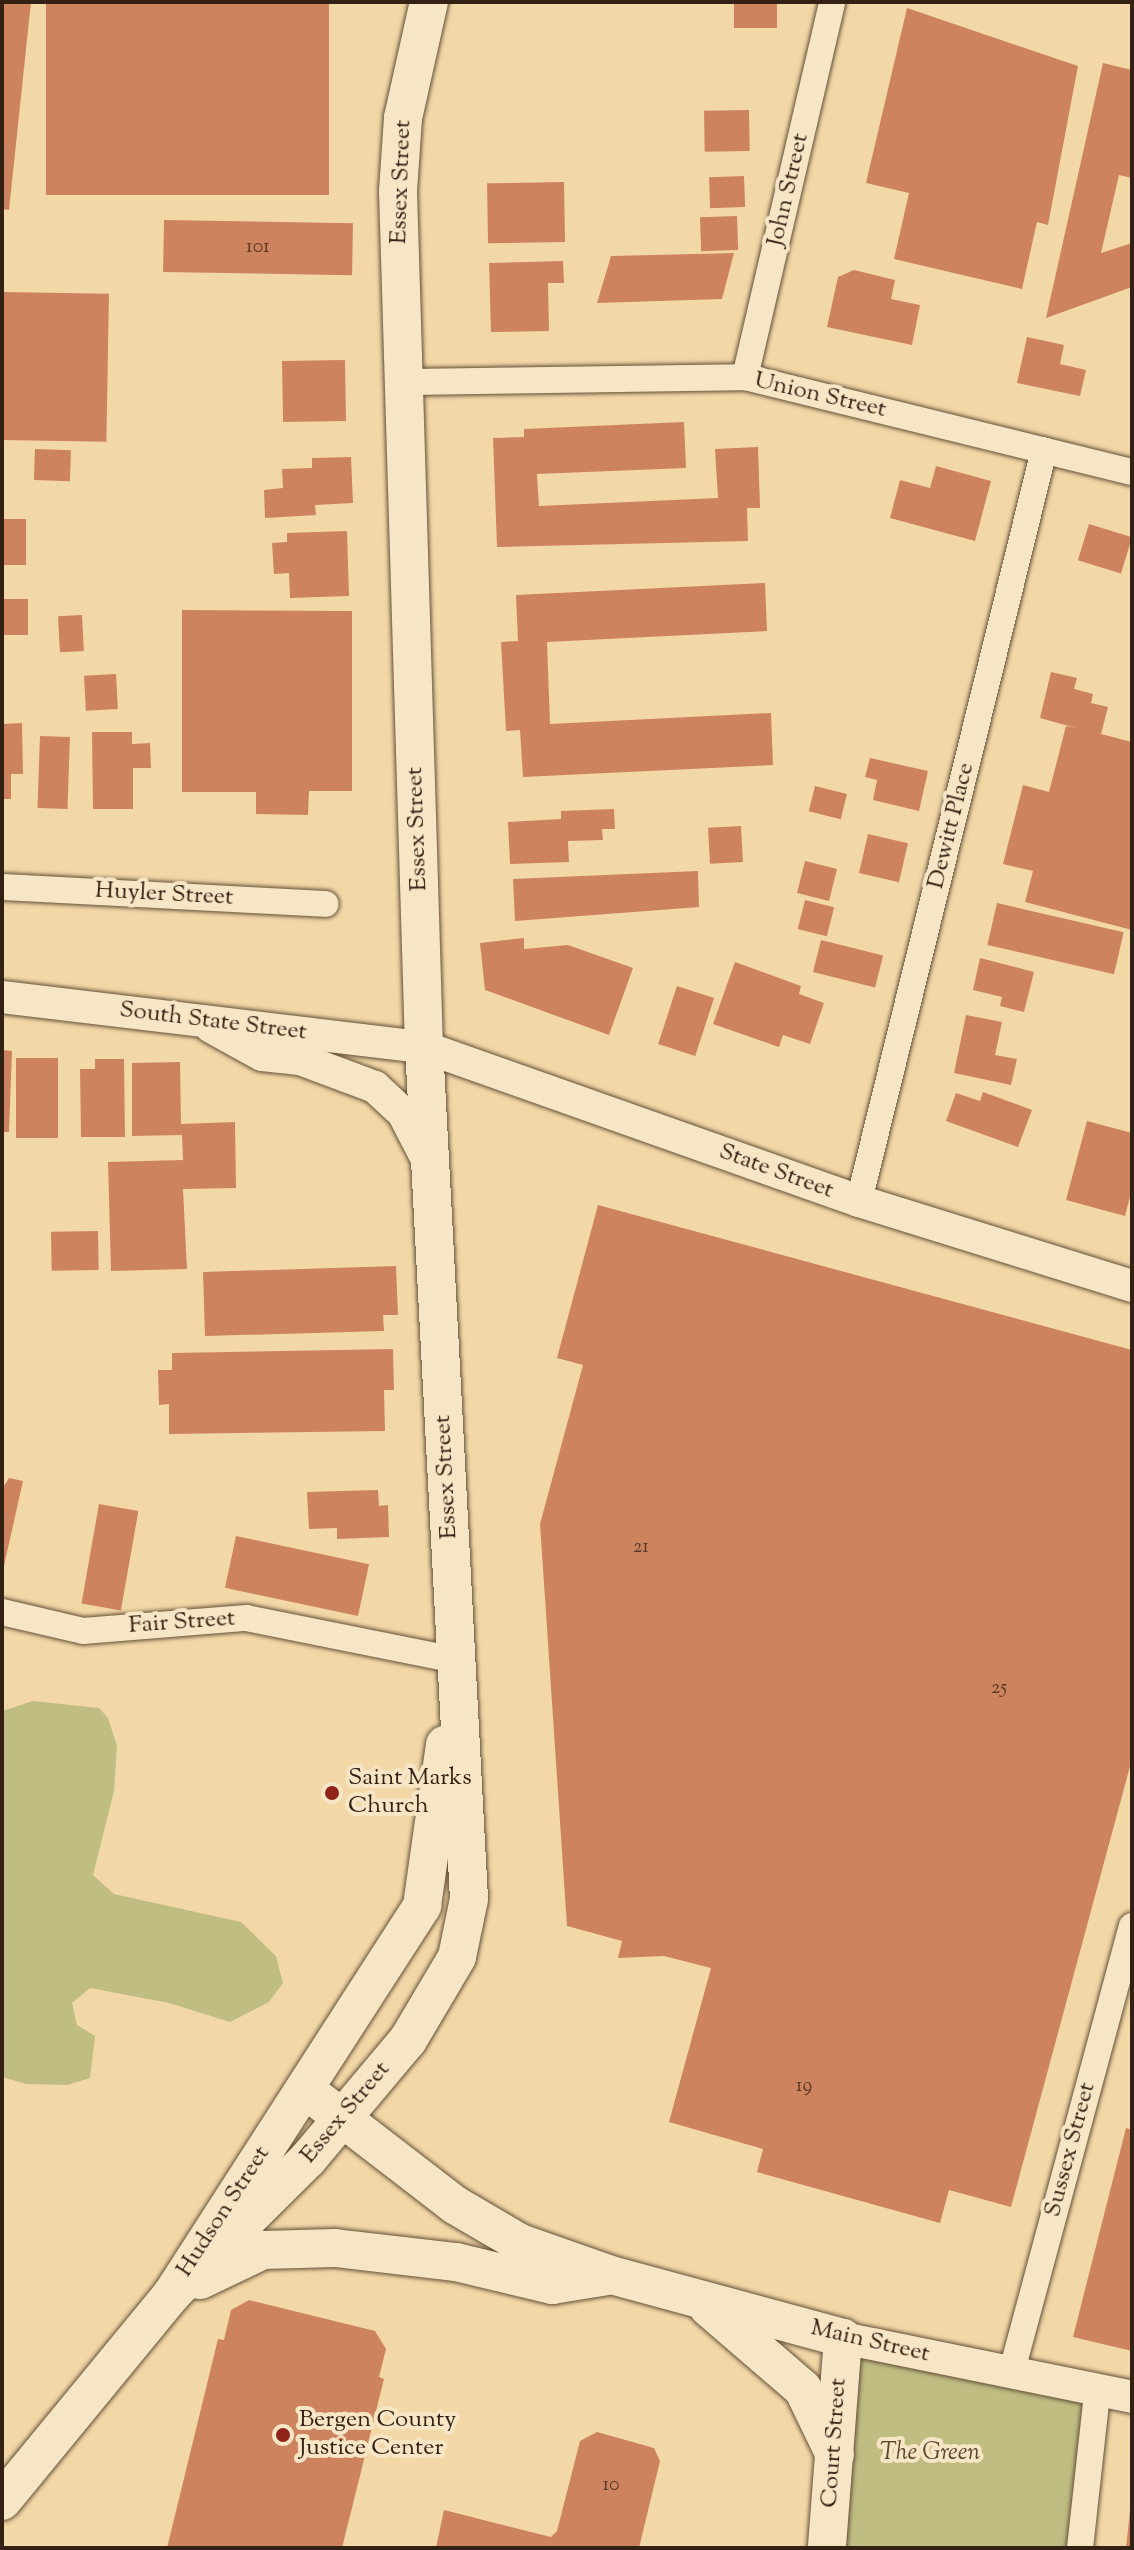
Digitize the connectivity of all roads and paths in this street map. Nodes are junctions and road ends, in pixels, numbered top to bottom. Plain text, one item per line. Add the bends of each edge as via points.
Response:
1 (429, 2) edge
2 (832, 2) edge
3 (745, 377) junction
4 (404, 382) junction
5 (1044, 450) junction
6 (1132, 472) edge
7 (2, 887) edge
8 (326, 904) dead end
9 (2, 997) edge
10 (202, 1020) junction
11 (424, 1047) junction
12 (431, 1168) junction
13 (859, 1201) junction
14 (1132, 1286) edge
15 (2, 1612) edge
16 (457, 1660) junction
17 (422, 1906) joint
18 (1132, 1926) edge
19 (305, 2090) junction
20 (342, 2117) junction
21 (611, 2275) junction
22 (172, 2294) junction
23 (693, 2296) junction
24 (843, 2338) junction
25 (1011, 2374) junction
26 (1097, 2393) junction
27 (1132, 2397) edge
28 (835, 2455) junction
29 (2, 2501) edge
30 (827, 2548) edge
31 (1080, 2548) edge

1 - 4 main road, Essex Street via 403,118 398,191
2 - 3 street, John Street
3 - 4 street, Union Street
3 - 5 street, Union Street
4 - 11 main road, Essex Street
5 - 6 street, Union Street
5 - 13 street, Dewitt Place
7 - 8 street, Huyler Street
9 - 10 street, South State Street
10 - 11 street, South State Street
10 - 12 street via 262,1055 300,1059 375,1087 403,1113
11 - 12 main road, Essex Street
11 - 13 street, State Street
12 - 16 main road, Essex Street
13 - 14 street, State Street
15 - 16 street, Fair Street via 83,1631 246,1618
16 - 17 main road, Essex Street
16 - 20 main road, Essex Street via 469,1899 457,1957 408,2040
17 - 19 main road, Hudson Street
18 - 25 street, Sussex Street
19 - 20 main road, Main Street
19 - 22 main road, Hudson Street
20 - 21 main road, Main Street via 455,2205 520,2243
20 - 22 main road, Essex Street via 308,2159
21 - 22 main road, Main Street via 552,2285 440,2260 335,2248 263,2250
21 - 23 main road, Main Street
22 - 29 main road, Hudson Street
23 - 24 main road, Main Street
23 - 28 main road via 803,2389
24 - 25 street, Main Street
24 - 28 main road, Court Street
25 - 26 street, Main Street
26 - 27 street, Main Street
26 - 31 street
28 - 30 main road, Court Street

